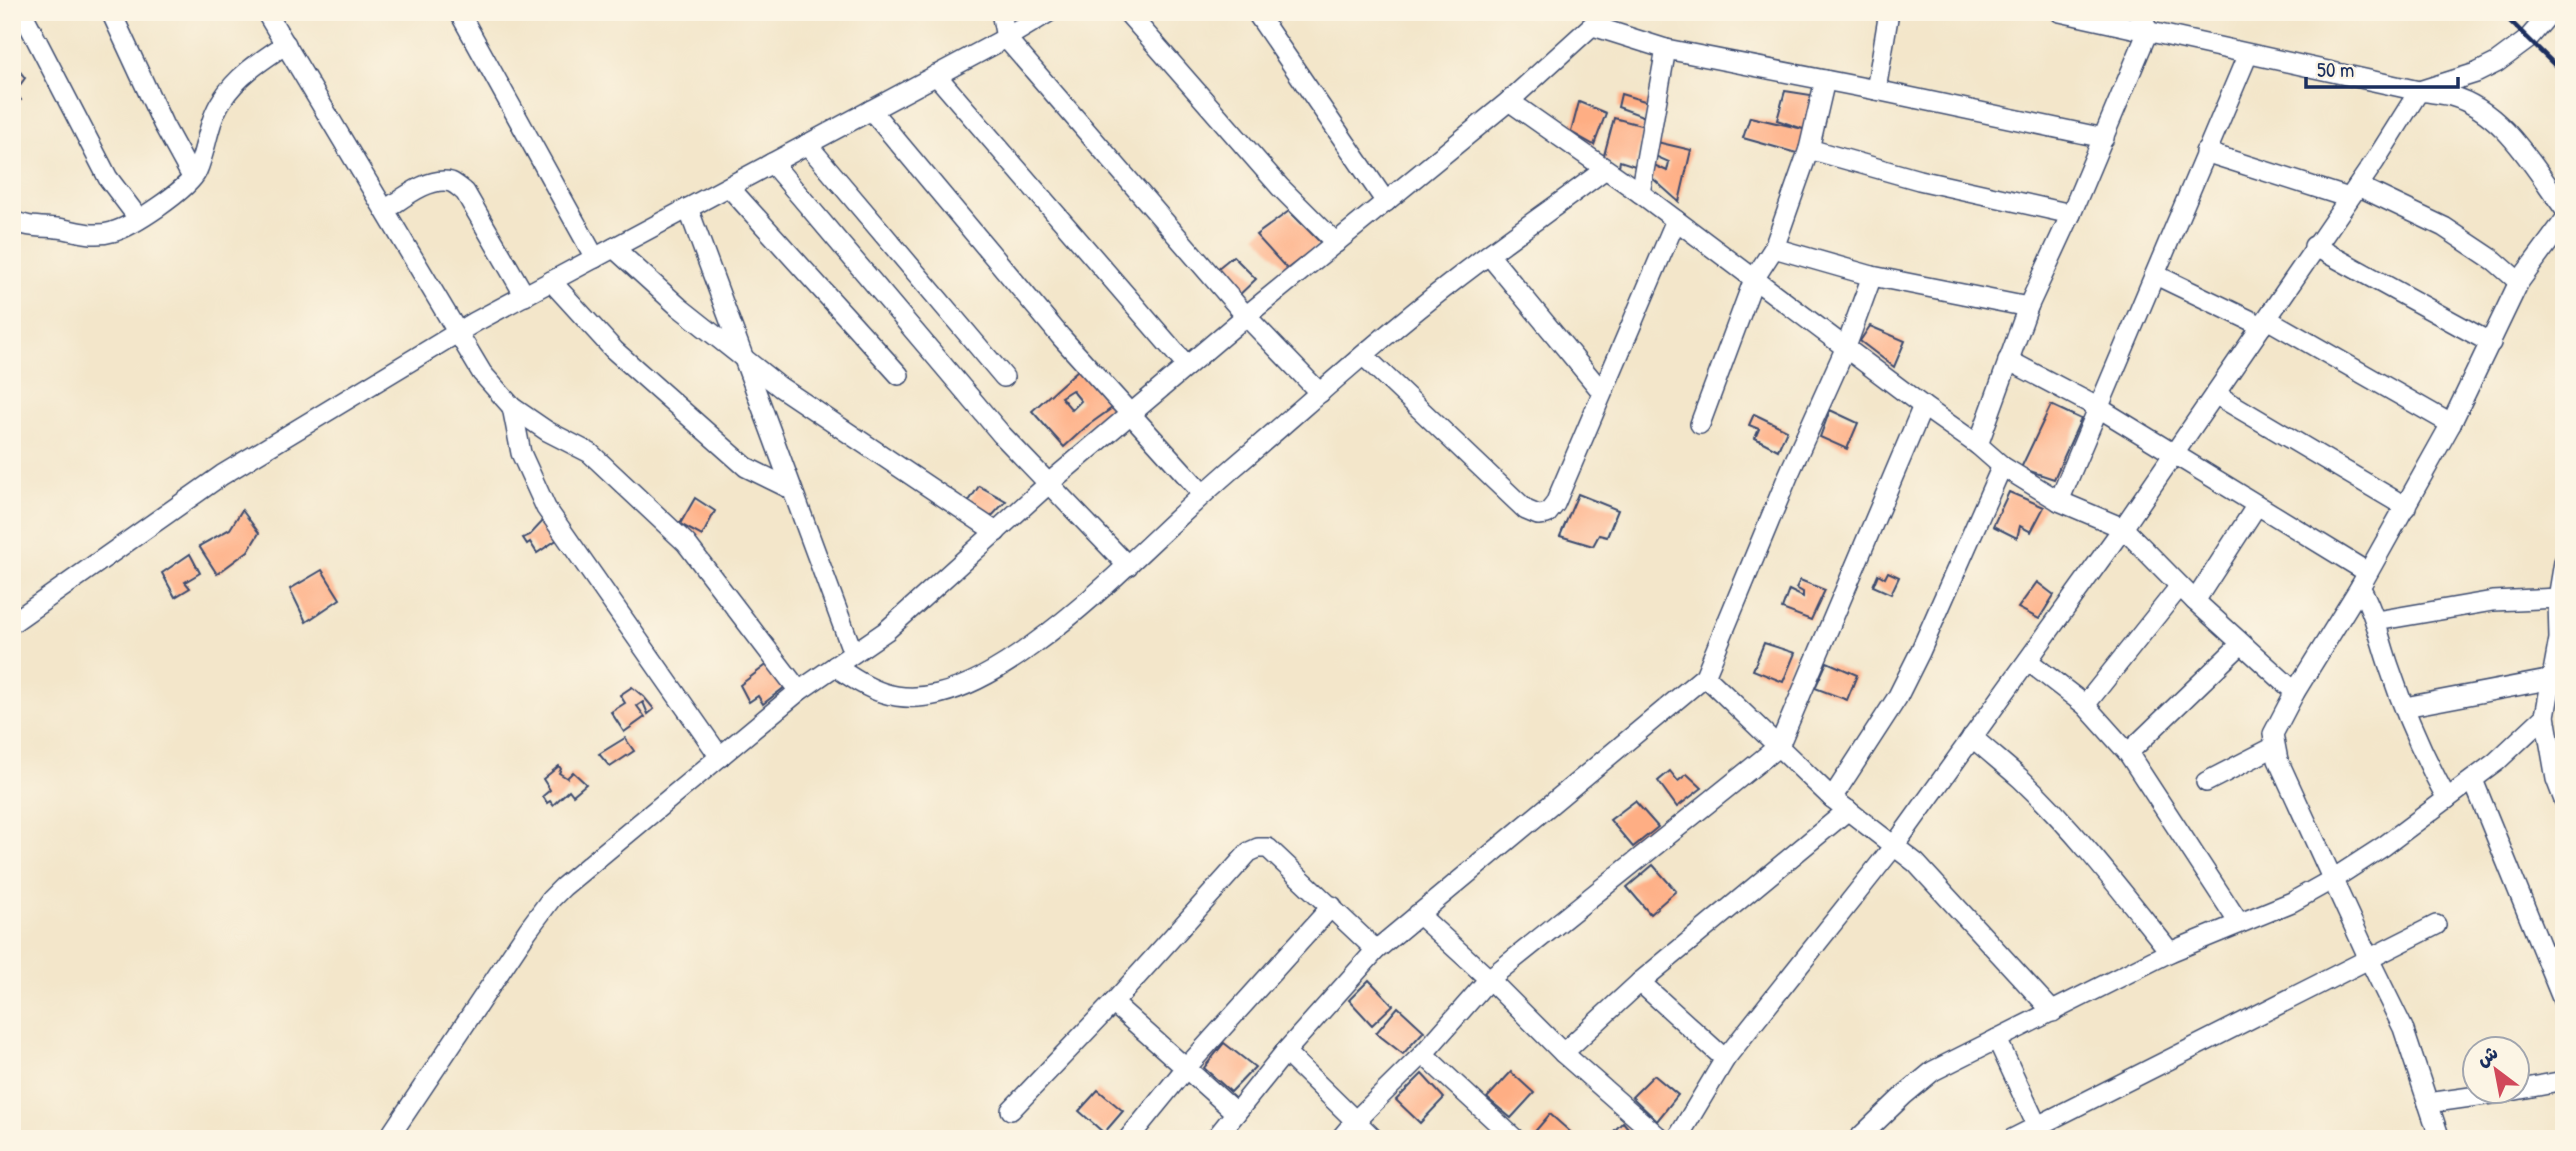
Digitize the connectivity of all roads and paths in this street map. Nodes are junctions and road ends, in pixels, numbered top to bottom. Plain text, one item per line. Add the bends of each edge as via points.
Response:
1 (22, 12) edge
2 (111, 12) edge
3 (266, 12) edge
4 (459, 12) edge
5 (1001, 12) edge
6 (1049, 12) edge
7 (1127, 12) edge
8 (1256, 12) edge
9 (1889, 12) edge
10 (2060, 12) edge
11 (2140, 12) edge
12 (2551, 12) edge
13 (1600, 19) edge
14 (2148, 31) junction
15 (1006, 38) junction
16 (285, 44) junction
17 (1666, 48) junction
18 (2248, 54) junction
19 (936, 75) junction
20 (1825, 80) junction
21 (1876, 90) junction
22 (2419, 91) junction
23 (1509, 101) junction
24 (871, 110) junction
25 (2104, 138) junction
26 (807, 144) junction
27 (1809, 149) junction
28 (2205, 152) junction
29 (772, 163) junction
30 (1604, 170) junction
31 (192, 177) junction
32 (729, 187) junction
33 (2353, 192) junction
34 (1640, 193) junction
35 (1386, 202) junction
36 (688, 208) junction
37 (2564, 208) edge
38 (385, 210) junction
39 (2071, 214) junction
40 (139, 219) junction
41 (12, 220) edge
42 (1675, 220) junction
43 (2564, 221) edge
44 (1336, 243) junction
45 (2314, 246) junction
46 (614, 248) junction
47 (1774, 248) junction
48 (1489, 255) junction
49 (594, 258) junction
50 (2156, 275) junction
51 (1871, 276) junction
52 (1754, 279) junction
53 (551, 281) junction
54 (2519, 282) junction
55 (525, 296) junction
56 (2028, 307) junction
57 (1246, 316) junction
58 (2264, 323) junction
59 (458, 333) junction
60 (2491, 343) junction
61 (1846, 347) junction
62 (742, 356) junction
63 (1364, 356) junction
64 (2008, 360) junction
65 (1187, 366) junction
66 (899, 375) dead end
67 (1004, 377) dead end
68 (1602, 392) junction
69 (1320, 393) junction
70 (2215, 394) junction
71 (1923, 406) junction
72 (512, 407) junction
73 (2099, 408) junction
74 (1132, 413) junction
75 (1700, 424) dead end
76 (2451, 424) junction
77 (1978, 444) junction
78 (2173, 454) junction
79 (2002, 466) junction
80 (1049, 483) junction
81 (791, 489) junction
82 (1203, 494) junction
83 (2059, 501) junction
84 (2257, 505) junction
85 (2406, 507) junction
86 (2123, 528) junction
87 (996, 532) junction
88 (2564, 562) edge
89 (1128, 566) junction
90 (2363, 580) junction
91 (2180, 586) junction
92 (2558, 598) junction
93 (2195, 601) junction
94 (2376, 621) junction
95 (12, 623) edge
96 (2562, 639) edge
97 (2241, 644) junction
98 (853, 653) junction
99 (2028, 660) junction
100 (835, 666) junction
101 (1705, 676) junction
102 (2553, 679) junction
103 (799, 691) junction
104 (2295, 692) junction
105 (2085, 705) junction
106 (2405, 707) junction
107 (2545, 716) junction
108 (1972, 737) junction
109 (1779, 746) junction
110 (2274, 747) junction
111 (2128, 752) junction
112 (720, 757) junction
113 (2560, 779) edge
114 (2473, 780) junction
115 (2206, 782) dead end
116 (1832, 797) junction
117 (2447, 799) junction
118 (2564, 800) edge
119 (1848, 810) junction
120 (1894, 846) junction
121 (2333, 879) junction
122 (1332, 906) junction
123 (1418, 914) junction
124 (2239, 923) junction
125 (2436, 925) dead end
126 (1376, 950) junction
127 (2171, 952) junction
128 (2369, 959) junction
129 (1489, 979) junction
130 (1640, 982) junction
131 (1113, 1003) junction
132 (2564, 1003) edge
133 (2053, 1012) junction
134 (1997, 1039) junction
135 (1285, 1052) junction
136 (1563, 1053) junction
137 (1423, 1054) junction
138 (1725, 1059) junction
139 (1186, 1068) junction
140 (2564, 1081) edge
141 (2530, 1087) edge
142 (2460, 1098) edge
143 (2428, 1103) junction
144 (1011, 1110) dead end
145 (1236, 1113) junction
146 (1356, 1120) junction
147 (1681, 1131) edge
148 (2040, 1132) edge
149 (388, 1139) edge
150 (1128, 1139) edge
151 (1214, 1139) edge
152 (1340, 1139) edge
153 (1374, 1139) edge
154 (1515, 1139) edge
155 (1661, 1139) edge
156 (1699, 1139) edge
157 (1858, 1139) edge
158 (2012, 1139) edge
159 (2440, 1139) edge

1 - 40 street via 108,178
2 - 31 street
3 - 16 street
4 - 49 street
5 - 15 street
6 - 15 street
7 - 44 street via 1280,187
8 - 35 street
9 - 21 street
10 - 14 street
11 - 14 street
12 - 22 street via 2527,40 2496,63
13 - 17 street
13 - 23 street
14 - 18 street
14 - 25 street
15 - 19 street
15 - 57 street
16 - 31 street via 252,67 220,102
16 - 38 street
17 - 20 street
17 - 34 street
18 - 22 street
18 - 28 street
19 - 24 street
19 - 65 street
20 - 21 street
20 - 27 street
21 - 25 street
22 - 33 street
22 - 37 street via 2451,95 2494,119
23 - 30 street
23 - 35 street
24 - 26 street
24 - 74 street via 1053,327
25 - 39 street
26 - 29 street
26 - 67 street
27 - 39 street via 1919,180
27 - 47 street
28 - 33 street
28 - 50 street
29 - 32 street
29 - 80 street via 1002,435
30 - 34 street
30 - 48 street
31 - 40 street via 154,212
32 - 36 street
32 - 66 street
33 - 45 street
33 - 54 street via 2444,227
34 - 42 street
35 - 44 street
36 - 46 street
36 - 62 street
38 - 55 street via 427,184 455,184 465,192
38 - 59 street
39 - 56 street
40 - 41 street via 112,232 86,234
42 - 52 street
42 - 68 street
43 - 54 street
44 - 57 street
45 - 58 street
45 - 60 street
46 - 49 street
46 - 62 street
47 - 51 street
47 - 52 street
48 - 63 street
48 - 68 street
49 - 53 street
50 - 58 street
50 - 73 street
51 - 56 street
51 - 61 street
52 - 61 street
52 - 75 street
53 - 55 street
53 - 81 street via 614,350 746,467
54 - 60 street
55 - 59 street
56 - 64 street
57 - 65 street
57 - 69 street
58 - 70 street
58 - 76 street
59 - 72 street via 482,373
59 - 95 street via 222,475
60 - 76 street
61 - 71 street
61 - 101 street
62 - 81 street
62 - 87 street via 780,387
63 - 68 street via 1526,510 1538,515 1547,514 1555,503
63 - 69 street
64 - 73 street
64 - 77 street
65 - 74 street
69 - 82 street
70 - 78 street
70 - 85 street
71 - 77 street
71 - 109 street
72 - 103 street via 590,453 686,543
72 - 112 street via 521,453 546,508
73 - 78 street
73 - 83 street
74 - 80 street
74 - 82 street
76 - 85 street
77 - 79 street
78 - 84 street
78 - 86 street
79 - 83 street
79 - 116 street via 1909,675
80 - 87 street
80 - 89 street
81 - 98 street
82 - 89 street
83 - 86 street
84 - 90 street
84 - 93 street
85 - 90 street
86 - 91 street
86 - 99 street
87 - 98 street via 886,631
88 - 92 street
89 - 100 street via 1072,617 1011,661 937,694 901,697 879,693
90 - 94 street
90 - 104 street
91 - 93 street
91 - 105 street
92 - 94 street via 2493,601
92 - 96 street
93 - 97 street
94 - 106 street
96 - 102 street
97 - 104 street
97 - 111 street
98 - 100 street
99 - 105 street
99 - 108 street
100 - 103 street
101 - 109 street
101 - 123 street
102 - 106 street
102 - 107 street
103 - 112 street
104 - 110 street via 2273,734
105 - 111 street
106 - 117 street via 2421,752
107 - 113 street
107 - 114 street
108 - 120 street
108 - 127 street via 2064,825
109 - 116 street
109 - 129 street
110 - 115 street
110 - 121 street
111 - 124 street
112 - 149 street via 551,899
113 - 118 street
114 - 117 street
114 - 132 street
116 - 119 street
117 - 121 street
119 - 120 street
119 - 130 street
120 - 133 street via 1941,889
120 - 138 street
121 - 124 street
121 - 128 street
122 - 126 street
122 - 131 street via 1268,848 1258,848 1249,852
122 - 139 street
123 - 126 street
123 - 129 street
124 - 127 street
125 - 128 street
126 - 135 street
127 - 133 street
128 - 143 street via 2403,1028
128 - 148 street
129 - 136 street
129 - 137 street
130 - 136 street
130 - 138 street
131 - 139 street
131 - 144 street
133 - 134 street
134 - 148 street
134 - 157 street via 1933,1071
135 - 145 street
135 - 146 street
136 - 155 street
137 - 146 street
137 - 154 street
138 - 147 street
139 - 145 street
139 - 150 street
140 - 141 street
142 - 143 street
143 - 159 street
145 - 151 street
146 - 152 street
146 - 153 street
147 - 156 street
148 - 158 street

